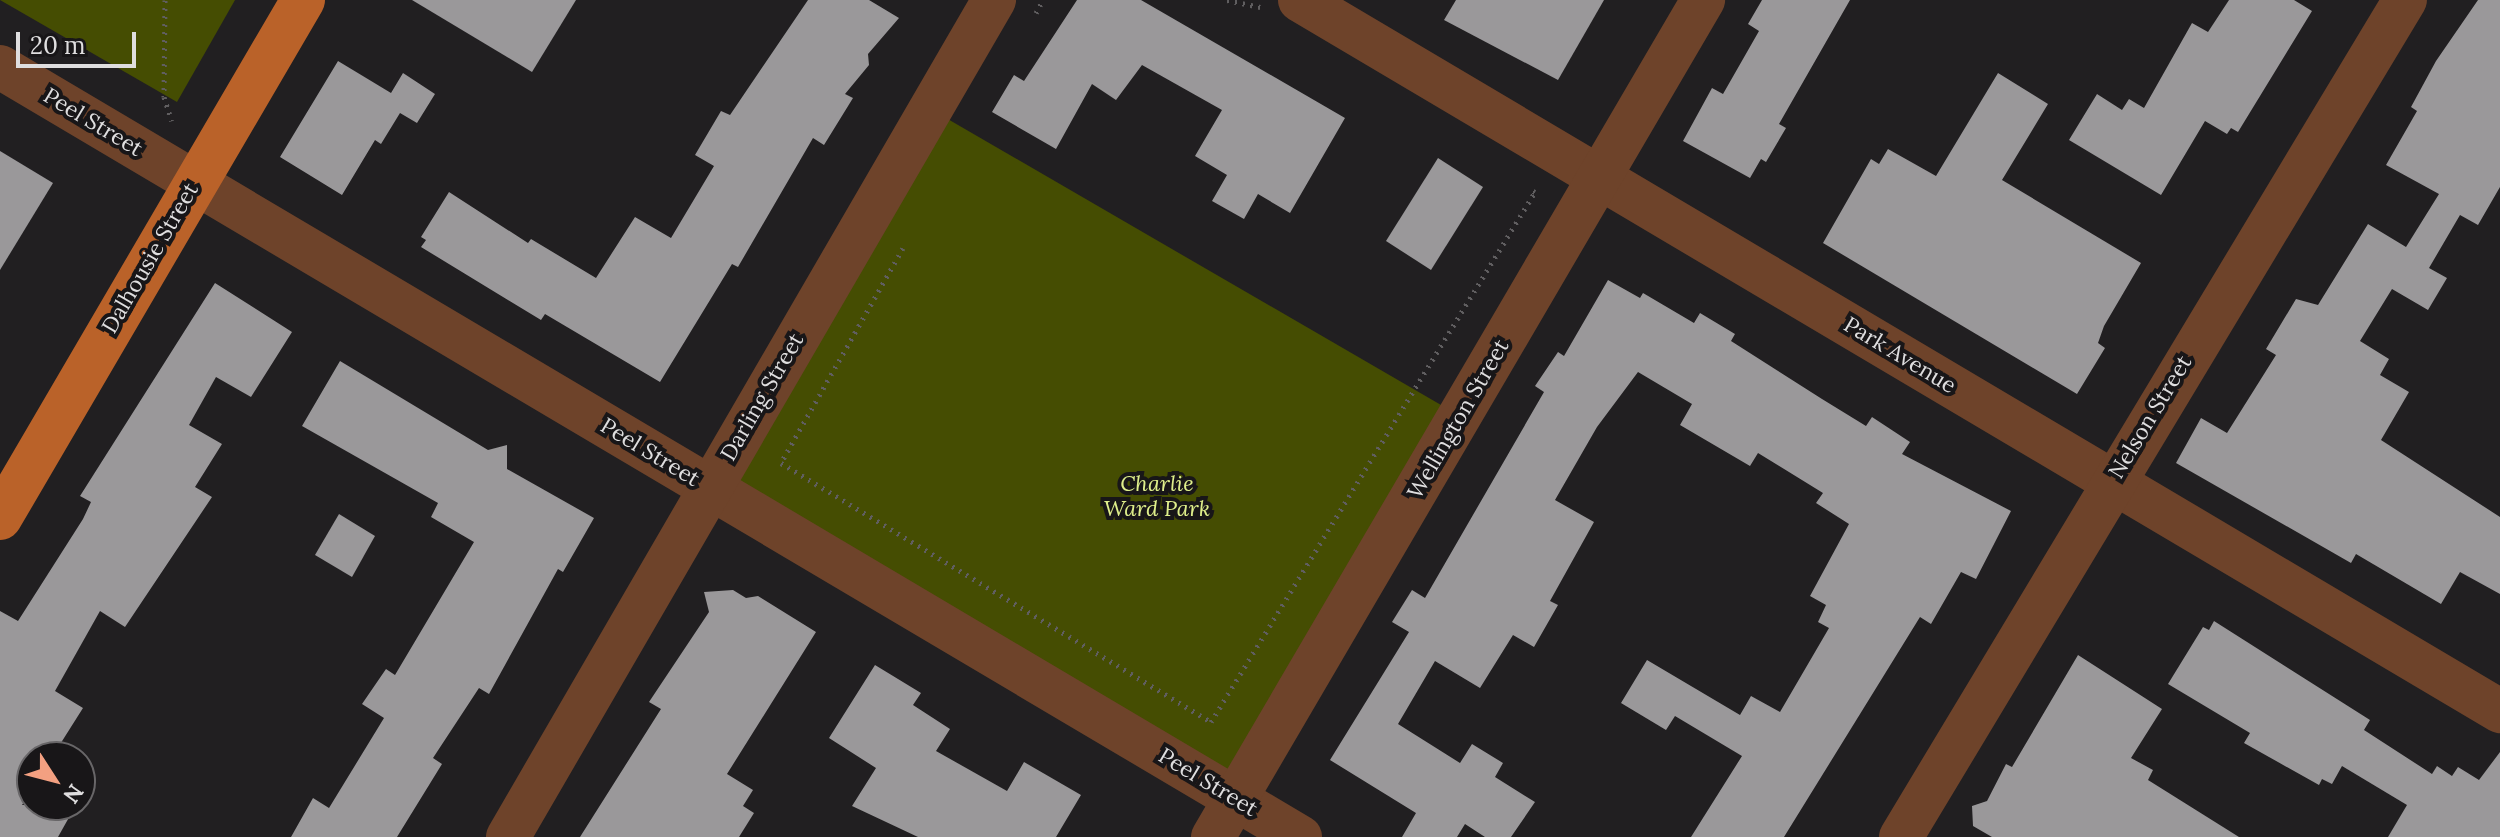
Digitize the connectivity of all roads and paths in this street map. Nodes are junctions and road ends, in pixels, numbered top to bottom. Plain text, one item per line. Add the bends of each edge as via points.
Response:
1 (165, 0) edge
2 (303, 0) edge
3 (994, 0) edge
4 (1043, 0) edge
5 (1300, 0) edge
6 (1703, 0) edge
7 (2405, 0) edge
8 (1028, 27) dead end
9 (0, 67) edge
10 (1598, 178) junction
11 (194, 182) junction
12 (1535, 192) dead end
13 (904, 245) dead end
14 (2112, 479) junction
15 (711, 488) junction
16 (0, 518) edge
17 (2500, 711) edge
18 (1237, 799) junction
19 (508, 837) edge
20 (1213, 837) edge
21 (1300, 837) edge
22 (1901, 837) edge

1 - 11 path via 164,97
2 - 11 main road, Dalhousie Street
3 - 15 street, Darling Street
4 - 8 path
5 - 10 street, Park Avenue
6 - 10 street, Wellington Street
7 - 14 street, Nelson Street
9 - 11 street, Peel Street
10 - 14 street, Park Avenue
10 - 18 street, Wellington Street
11 - 15 street, Peel Street
11 - 16 main road, Dalhousie Street
12 - 13 path via 1211,722 781,463
14 - 17 street, Park Avenue
14 - 22 street, Nelson Street
15 - 18 street, Peel Street
15 - 19 street, Darling Street
18 - 20 street, Wellington Street
18 - 21 street, Peel Street

